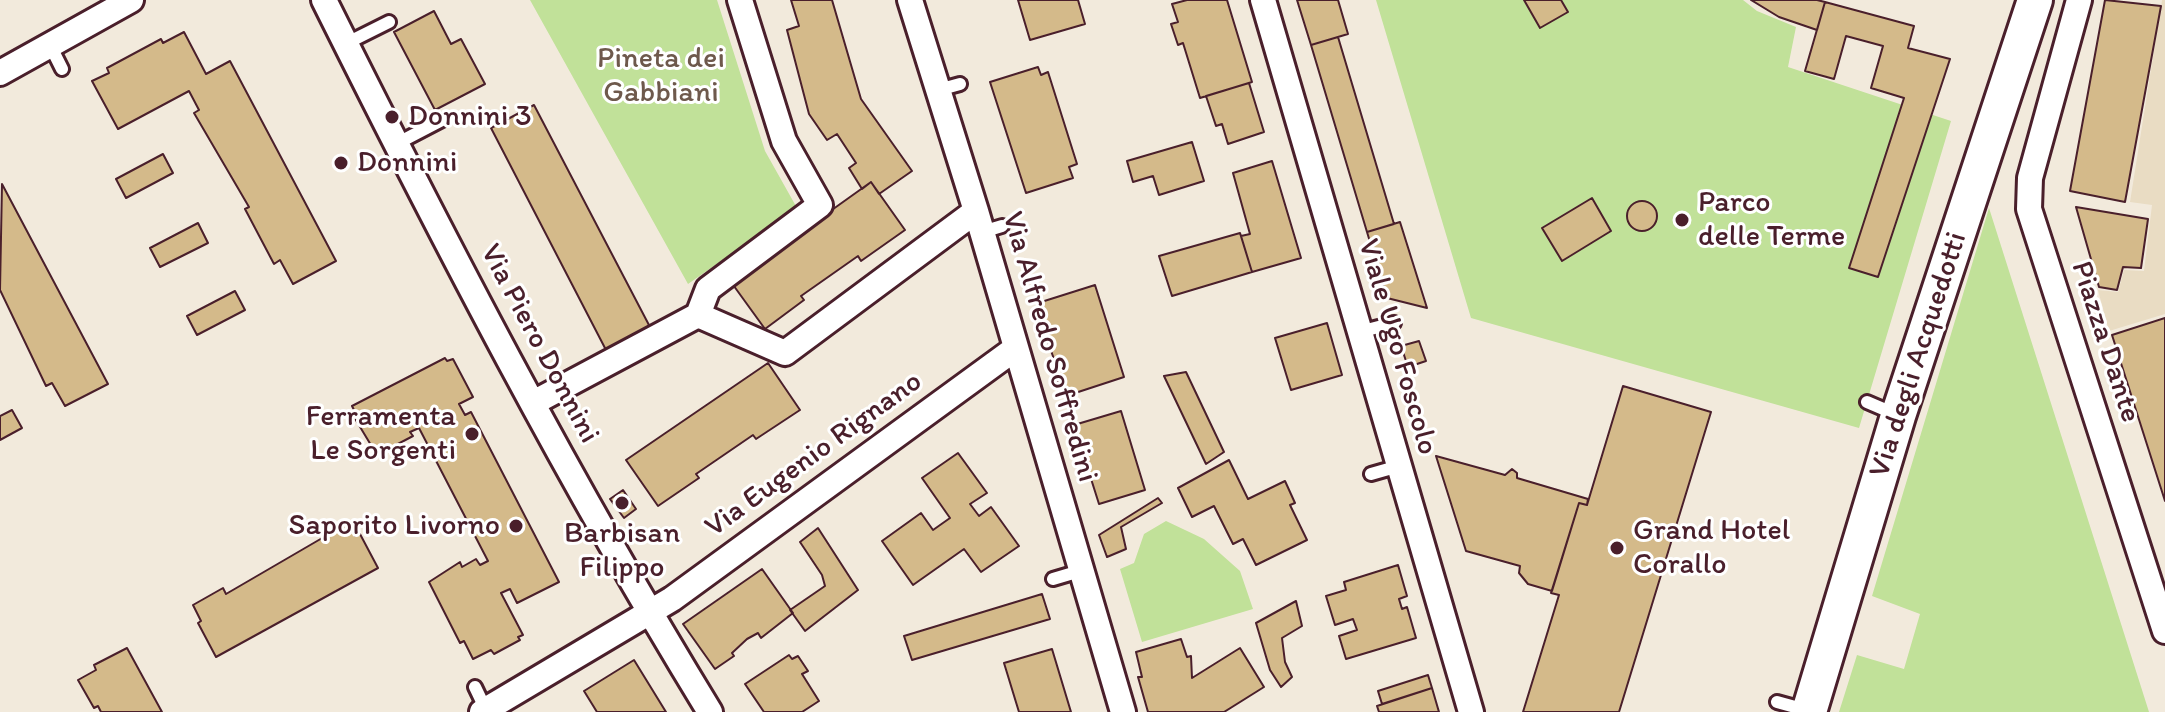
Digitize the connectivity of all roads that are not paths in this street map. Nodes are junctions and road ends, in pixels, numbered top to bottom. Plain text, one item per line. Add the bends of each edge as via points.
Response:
1 (131, 0) edge
2 (740, 0) edge
3 (910, 0) edge
4 (1263, 0) edge
5 (2035, 0) edge
6 (2079, 0) edge
7 (327, 1) edge
8 (389, 22) dead end
9 (345, 44) junction
10 (50, 45) junction
11 (62, 69) dead end
12 (0, 73) edge
13 (442, 120) dead end
14 (396, 144) junction
15 (987, 223) junction
16 (698, 315) junction
17 (1394, 323) dead end
18 (1359, 332) junction
19 (1016, 348) junction
20 (1867, 402) dead end
21 (533, 403) junction
22 (1898, 416) junction
23 (1399, 466) junction
24 (1371, 474) dead end
25 (1080, 571) junction
26 (1053, 579) dead end
27 (651, 613) junction
28 (2165, 631) edge
29 (475, 687) dead end
30 (1798, 708) edge
31 (484, 711) edge
32 (710, 712) edge
33 (1123, 712) edge
34 (1471, 712) edge

1 - 10 street
2 - 16 street via 784,141 820,205 708,289
3 - 15 street, Via Alfredo Soffredini via 949,87
4 - 18 street, Viale Ugo Foscolo
5 - 22 main road, Via degli Acquedotti
6 - 28 street, Piazza Dante via 2030,178 2029,209
7 - 9 street, Via Piero Donnini
8 - 9 lane
9 - 14 street, Via Piero Donnini
10 - 11 lane
10 - 12 street
13 - 14 lane
14 - 21 street, Via Piero Donnini
15 - 16 street via 785,353
15 - 19 street, Via Alfredo Soffredini
16 - 21 street
17 - 18 lane
18 - 23 street, Viale Ugo Foscolo
19 - 25 street, Via Alfredo Soffredini
19 - 27 street, Via Eugenio Rignano
20 - 22 lane
21 - 27 street, Via Piero Donnini
22 - 30 main road, Via degli Acquedotti
23 - 24 lane
23 - 34 street, Viale Ugo Foscolo
25 - 26 lane
25 - 33 street, Via Alfredo Soffredini
27 - 31 street, Via Eugenio Rignano
27 - 32 street, Via Piero Donnini
29 - 31 lane

